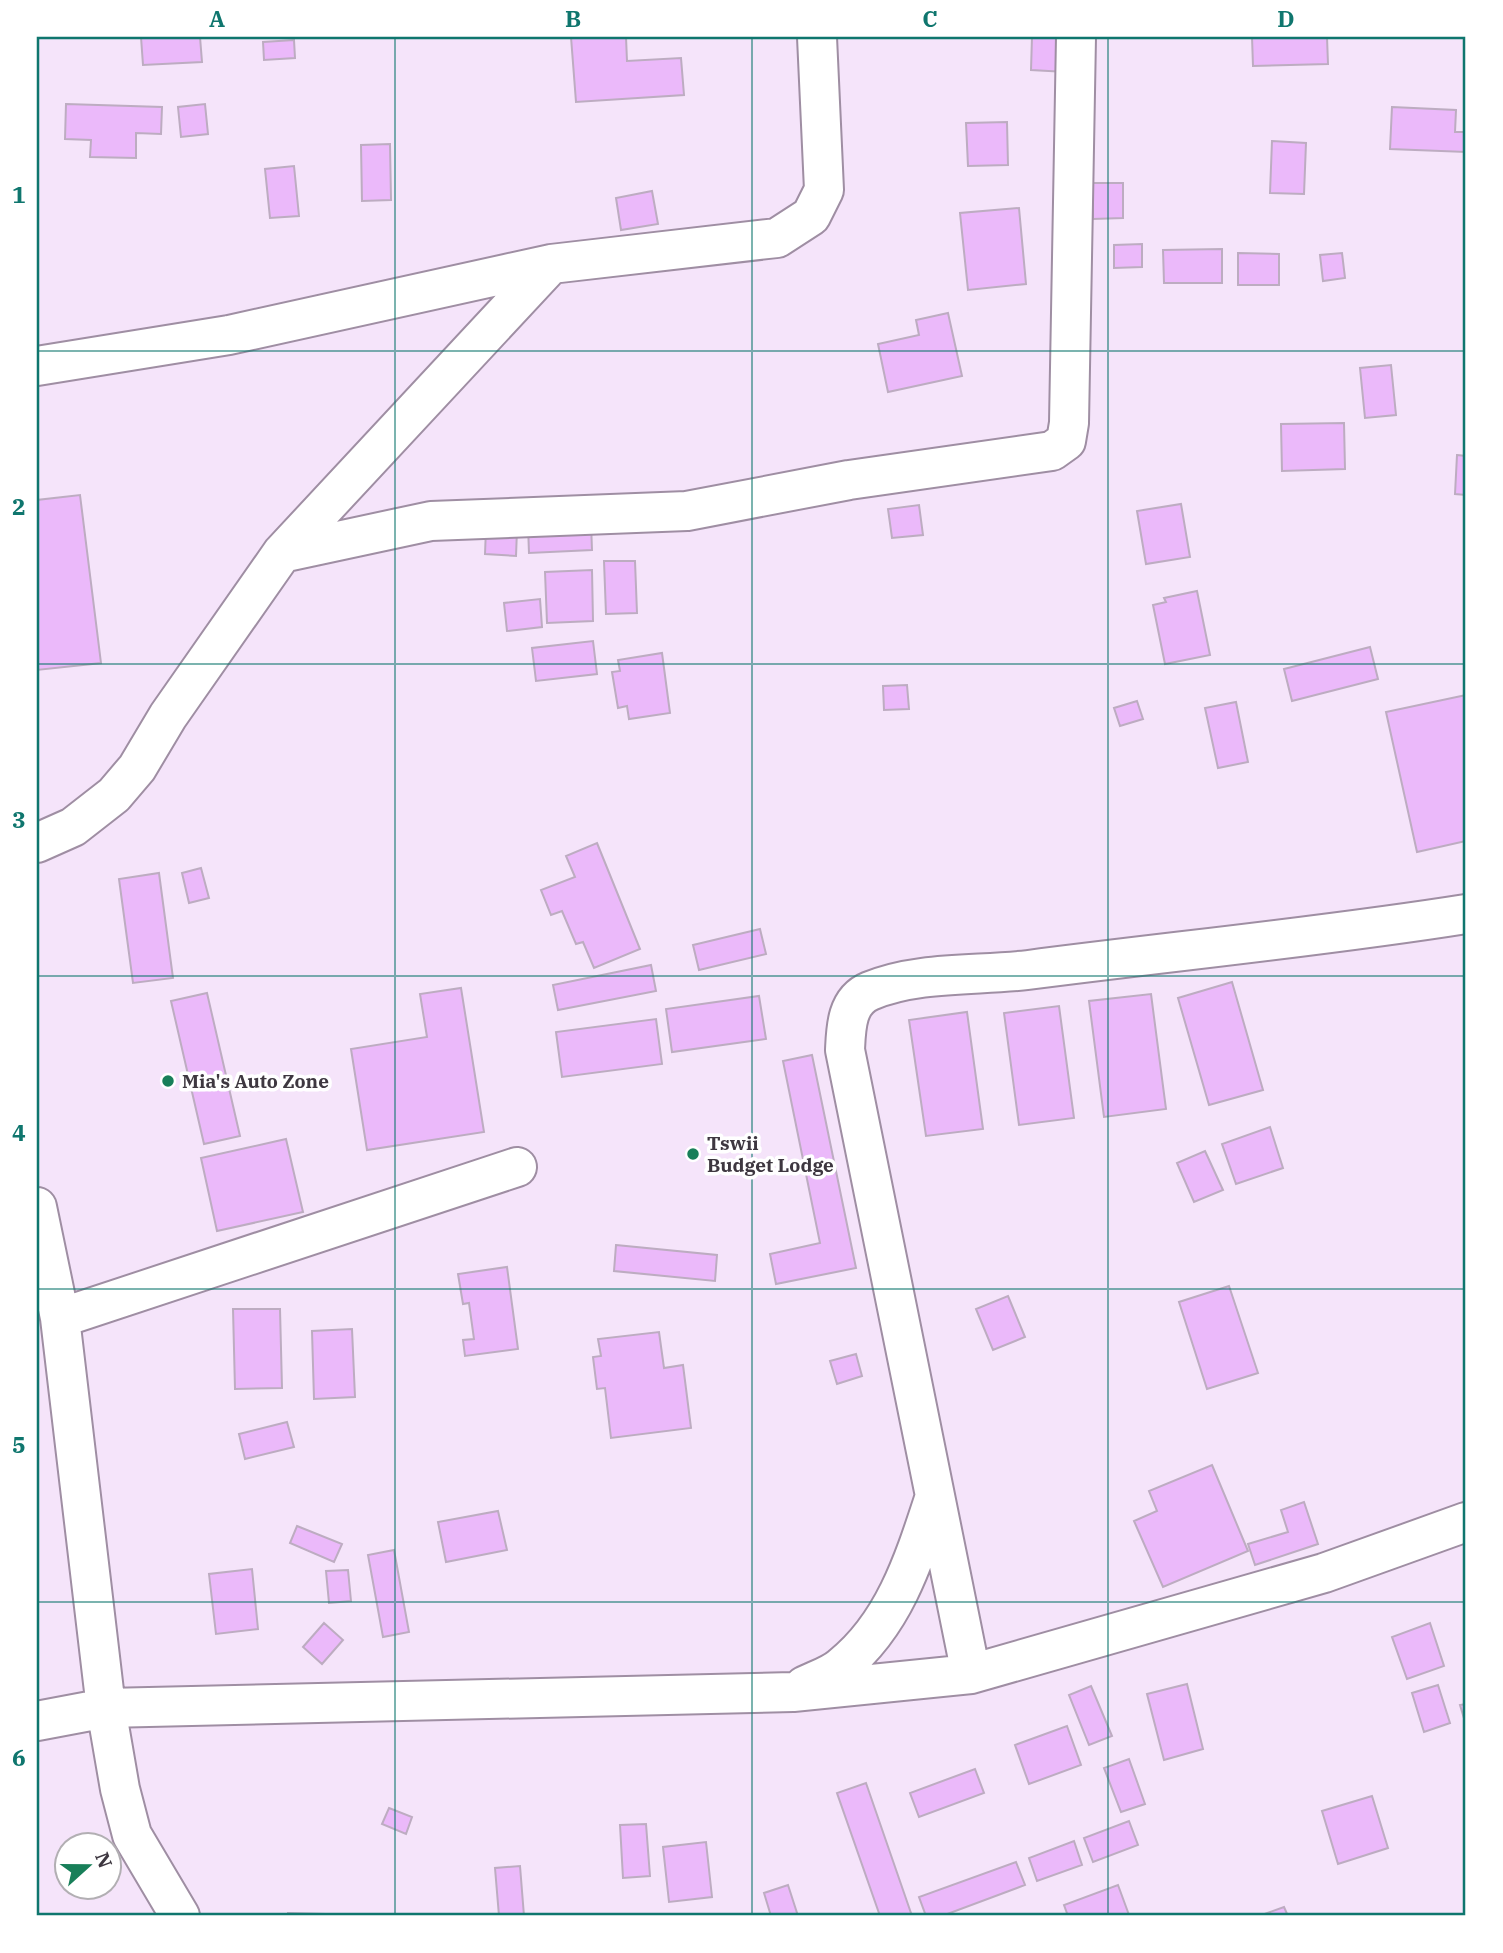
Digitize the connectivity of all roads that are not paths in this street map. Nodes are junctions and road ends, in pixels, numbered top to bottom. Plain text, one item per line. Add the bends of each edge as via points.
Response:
1 (817, 37) edge
2 (1076, 37) edge
3 (551, 264) junction
4 (37, 366) edge
5 (282, 553) junction
6 (37, 843) edge
7 (1466, 914) edge
8 (517, 1167) dead end
9 (37, 1207) edge
10 (61, 1318) junction
11 (935, 1497) junction
12 (1466, 1522) edge
13 (971, 1674) junction
14 (793, 1692) junction
15 (106, 1708) junction
16 (37, 1721) edge
17 (180, 1916) edge

1 - 3 street via 824,190 811,216 777,238
2 - 5 street via 1069,423 1066,441 1052,451 849,480 687,511 431,520
3 - 4 street via 229,335
3 - 5 street
5 - 6 street via 137,768 114,795 73,827
7 - 11 street via 1027,970 910,980 868,992 848,1014 845,1050
8 - 10 street
9 - 10 street
10 - 15 street
11 - 13 street
11 - 14 street via 889,1614 841,1667
12 - 13 street via 1324,1573
13 - 14 street
14 - 15 street
15 - 16 street
15 - 17 street via 132,1835

